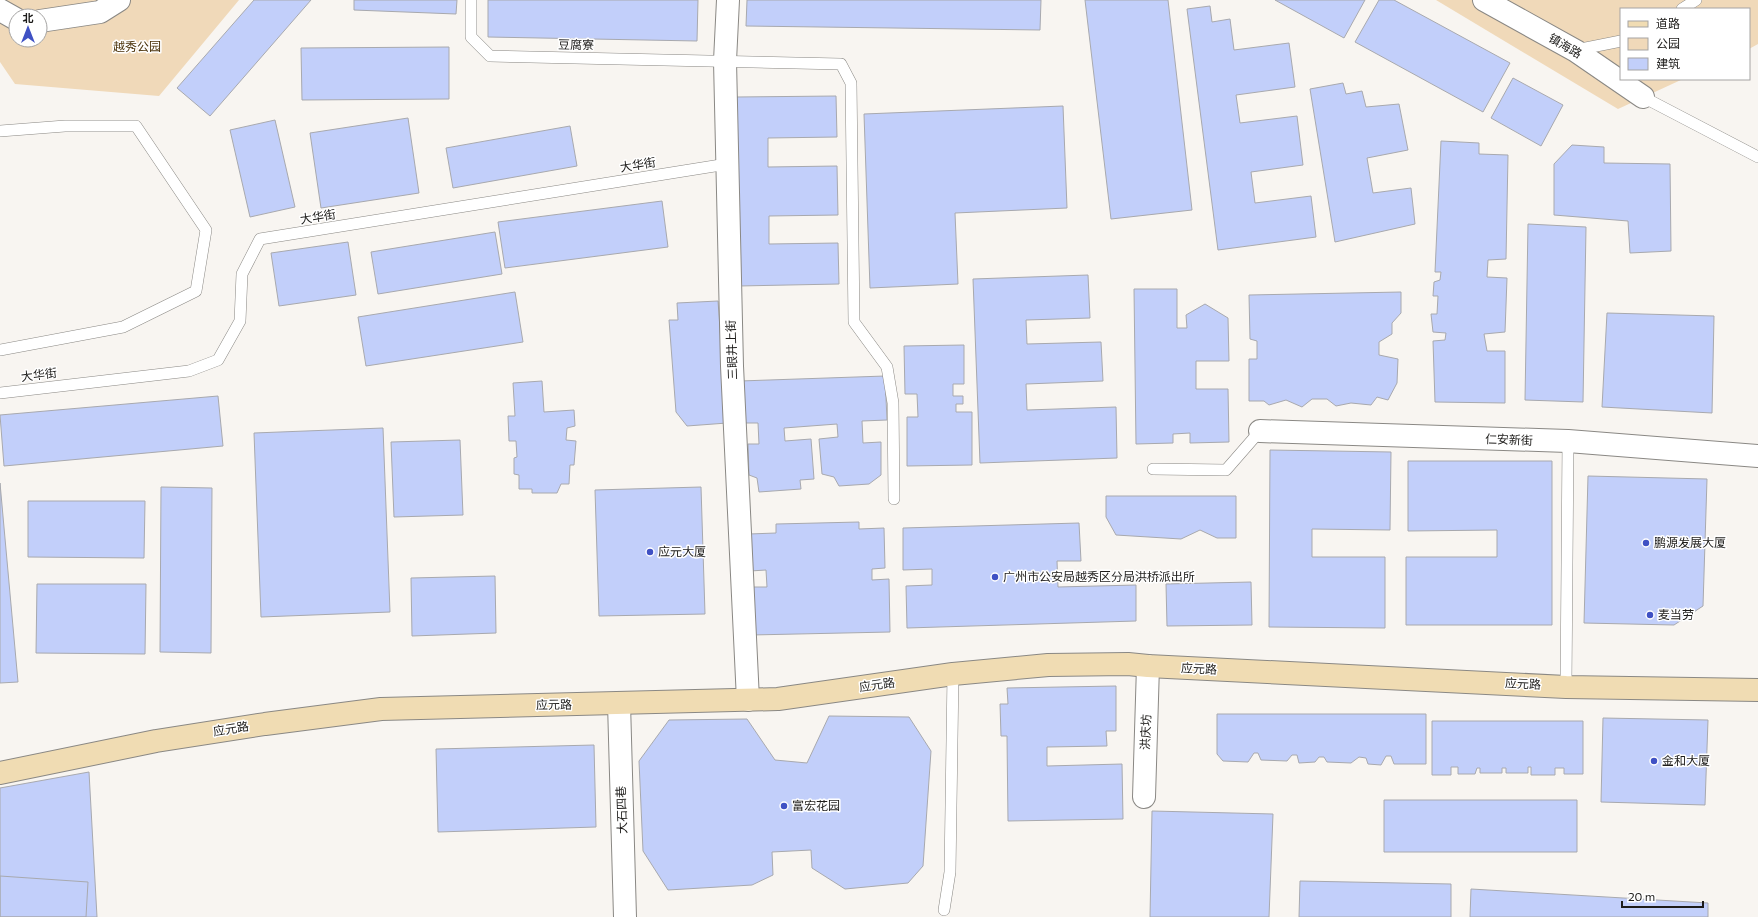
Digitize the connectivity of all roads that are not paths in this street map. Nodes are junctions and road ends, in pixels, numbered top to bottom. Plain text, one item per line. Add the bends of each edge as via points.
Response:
1 (119, 0) edge
2 (472, 0) edge
3 (728, 0) edge
4 (1484, 0) edge
5 (1696, 0) edge
6 (1684, 8) edge
7 (48, 20) edge
8 (1620, 42) edge
9 (1576, 51) junction
10 (725, 61) junction
11 (1643, 97) joint
12 (0, 131) edge
13 (1758, 157) edge
14 (727, 164) junction
15 (0, 350) edge
16 (0, 393) edge
17 (1260, 431) joint
18 (1568, 441) junction
19 (1758, 456) edge
20 (1153, 469) dead end
21 (894, 498) dead end
22 (1148, 666) junction
23 (952, 674) junction
24 (1566, 686) junction
25 (1758, 690) edge
26 (748, 700) junction
27 (618, 703) junction
28 (0, 773) edge
29 (1144, 797) dead end
30 (944, 910) dead end
31 (625, 917) edge

1 - 7 street via 100,12
2 - 10 lane, 豆腐寮 via 471,37 490,56
3 - 10 street, 三眼井上街
4 - 9 street, 镇海路
5 - 6 lane
8 - 9 lane
9 - 11 street, 镇海路
10 - 14 street, 三眼井上街
10 - 21 lane, 豆腐寮 via 841,64 851,83 854,322 887,367 894,403
11 - 13 lane
12 - 15 lane via 65,126 136,126 206,230 196,291 123,327
14 - 16 lane, 大华街 via 260,240 242,274 240,321 218,360 189,371
14 - 26 street, 三眼井上街 via 732,366
17 - 18 street, 仁安新街
17 - 20 lane via 1226,470
18 - 19 street, 仁安新街
18 - 24 lane
22 - 23 street, 应元路 via 1048,665
22 - 24 street, 应元路
22 - 29 street, 洪庆坊
23 - 26 street, 应元路 via 778,699
23 - 30 lane via 950,872
24 - 25 street, 应元路
26 - 27 street, 应元路
27 - 28 street, 应元路 via 381,709 156,741
27 - 31 street, 大石四巷

